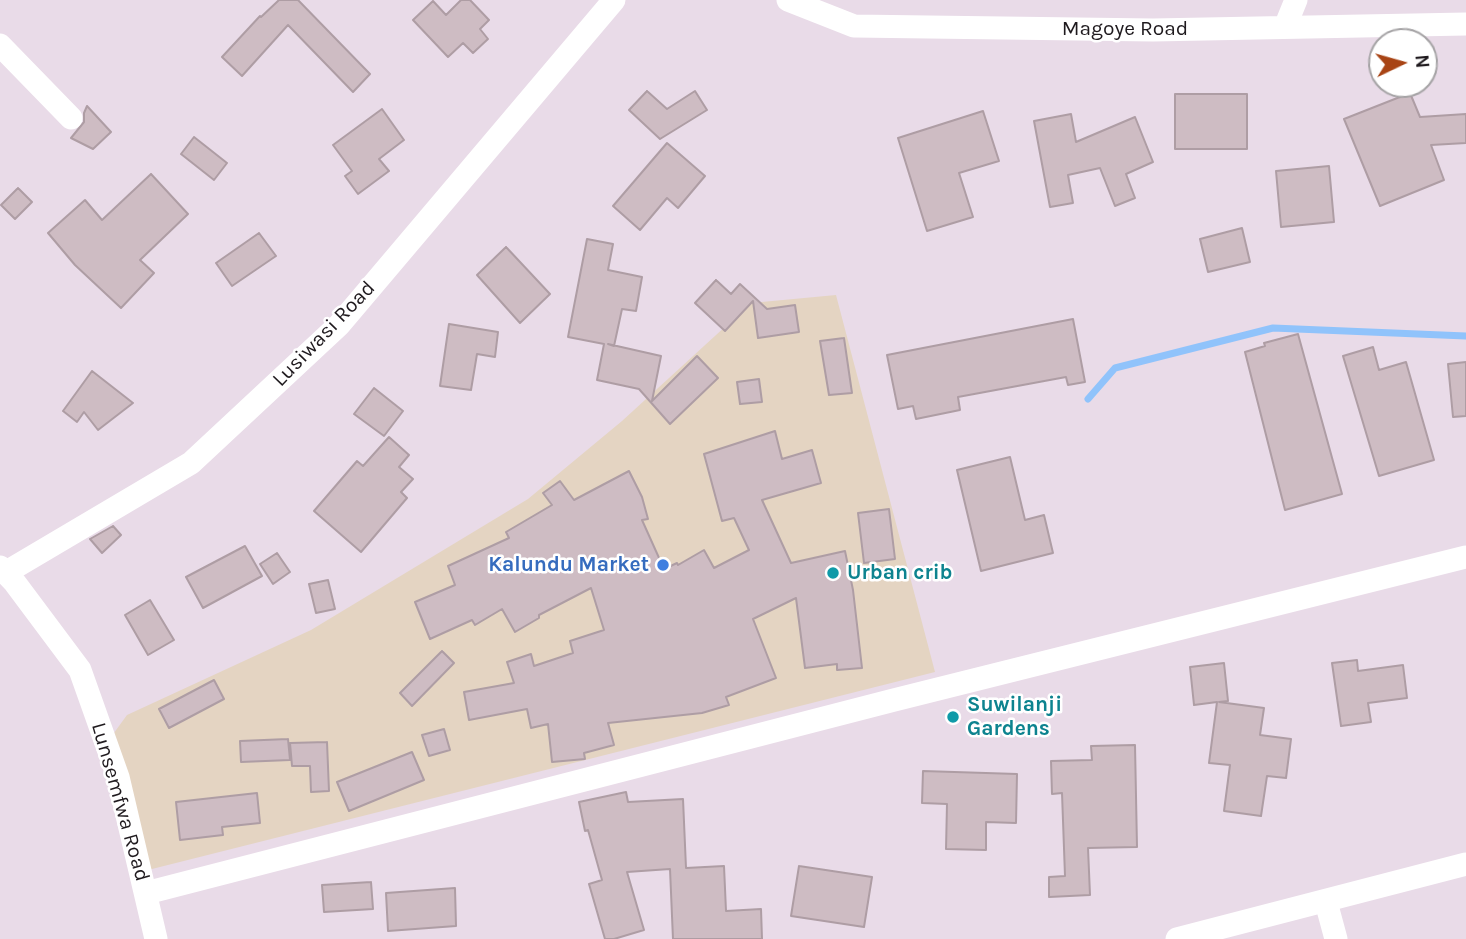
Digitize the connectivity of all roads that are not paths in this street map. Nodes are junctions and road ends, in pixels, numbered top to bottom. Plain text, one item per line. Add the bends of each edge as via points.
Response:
1 (614, 0) edge
2 (788, 0) edge
3 (1296, 0) edge
4 (1466, 24) edge
5 (1285, 27) junction
6 (0, 45) edge
7 (71, 118) dead end
8 (1466, 557) edge
9 (2, 570) edge
10 (1466, 864) edge
11 (146, 893) junction
12 (1326, 902) junction
13 (156, 939) edge
14 (1177, 939) edge
15 (1336, 939) edge

1 - 9 street, Lusiwasi Road via 339,326 191,463
2 - 5 street, Magoye Road via 854,26
3 - 5 street
4 - 5 street, Magoye Road
6 - 7 street
8 - 11 street
9 - 11 street, Lunsemfwa Road via 80,670 118,777
10 - 12 street
11 - 13 street, Lunsemfwa Road
12 - 14 street
12 - 15 street

